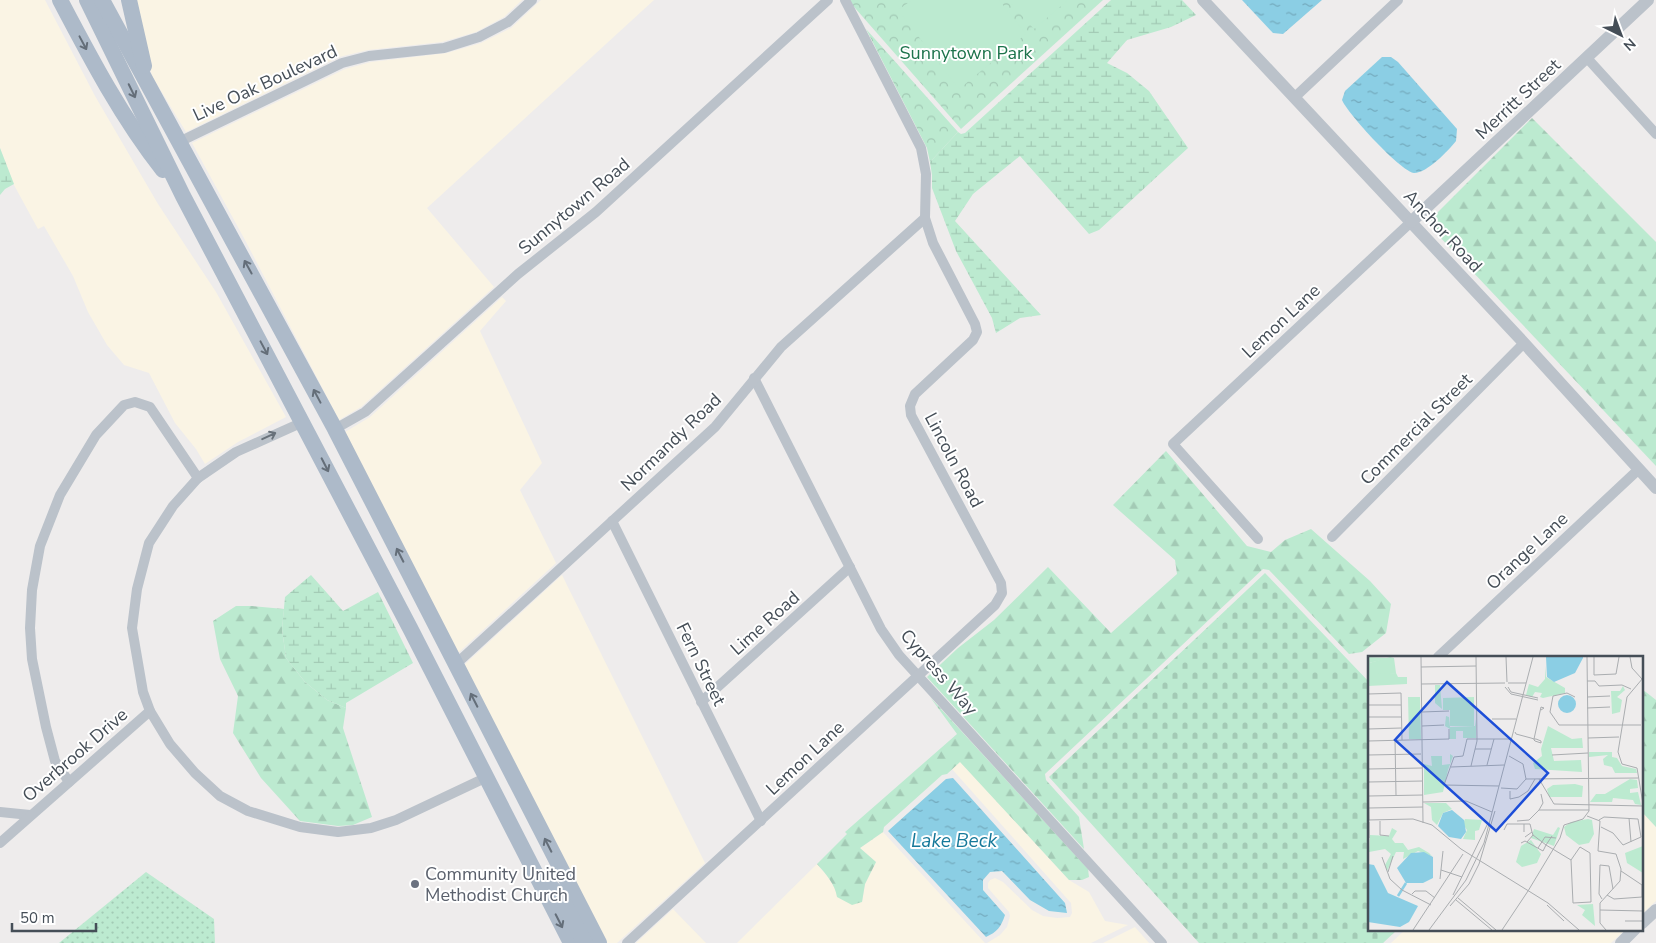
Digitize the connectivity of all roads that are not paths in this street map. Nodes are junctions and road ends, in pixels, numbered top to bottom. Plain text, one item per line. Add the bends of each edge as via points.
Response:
1 (60, 0) edge
2 (87, 0) edge
3 (102, 0) edge
4 (129, 0) edge
5 (532, 0) edge
6 (828, 0) edge
7 (845, 0) edge
8 (1203, 0) edge
9 (1398, 0) edge
10 (1648, 0) edge
11 (1587, 58) junction
12 (148, 85) junction
13 (1295, 97) junction
14 (1656, 134) edge
15 (179, 142) junction
16 (183, 196) junction
17 (925, 218) junction
18 (1411, 222) junction
19 (1524, 343) junction
20 (754, 378) junction
21 (289, 396) junction
22 (302, 422) junction
23 (335, 430) junction
24 (1638, 469) junction
25 (198, 478) junction
26 (1656, 488) edge
27 (612, 521) junction
28 (1332, 537) dead end
29 (1258, 538) dead end
30 (850, 567) junction
31 (1002, 593) joint
32 (410, 628) junction
33 (1439, 656) edge
34 (456, 664) junction
35 (919, 676) junction
36 (701, 702) junction
37 (150, 711) junction
38 (485, 778) junction
39 (69, 782) junction
40 (528, 804) junction
41 (0, 812) edge
42 (30, 815) junction
43 (761, 820) junction
44 (0, 843) edge
45 (532, 868) junction
46 (1656, 910) edge
47 (1644, 921) edge
48 (1634, 930) edge
49 (571, 943) edge
50 (585, 943) edge
51 (599, 943) edge
52 (627, 943) edge
53 (1162, 943) edge
54 (1620, 943) edge

1 -> 16 main road via 102,80 143,145
2 -> 16 main road
3 - 12 main road
4 - 12 main road
5 - 15 street, Live Oak Boulevard via 508,22 479,37 444,48 369,56 342,63
6 - 23 street, Sunnytown Road via 596,212 518,274 365,412
7 - 17 street via 921,148 926,174
8 - 13 street, Anchor Road
9 - 13 street
10 - 11 street, Merritt Street
11 - 14 street
11 - 18 street, Merritt Street
12 - 15 main road
13 - 18 street, Anchor Road
23 -> 15 main road
16 -> 21 main road
17 - 20 street, Normandy Road via 781,347
17 - 31 street, Lincoln Road via 932,243 977,332 973,340 915,394 910,406 911,414 1001,583
18 - 19 street, Anchor Road
18 - 29 street, Lemon Lane via 1173,444
19 - 24 street, Anchor Road
19 - 28 street, Commercial Street
20 - 27 street, Normandy Road via 715,427
20 - 30 street, Cypress Way
21 - 22 main road
21 - 23 main road via 314,420
25 -> 22 street via 236,452
22 -> 32 main road
34 -> 23 main road
24 - 26 street, Anchor Road
24 - 33 street, Orange Lane
25 - 37 street via 173,506 148,543 137,589 132,628 143,692
25 - 39 street via 150,407 135,402 124,405 96,435 60,495 40,546 32,590 30,628 32,659 54,760
27 - 34 street, Normandy Road
27 - 36 street, Fern Street
30 - 35 street, Cypress Way via 881,629
30 - 36 street, Lime Road
31 - 35 street, Lemon Lane via 995,605
32 - 34 main road via 438,654
32 - 38 main road
40 -> 34 main road
35 - 43 street, Lemon Lane
35 - 53 street, Cypress Way
36 - 43 street, Fern Street
37 - 38 street via 170,744 220,796 248,810 300,827 338,832 371,828 396,820
37 - 39 street, Overbrook Drive
38 - 40 main road
38 - 45 main road
39 - 42 street, Overbrook Drive
51 -> 40 main road
41 - 42 street
42 - 44 street, Overbrook Drive
43 - 52 street, Lemon Lane
45 -> 49 main road
45 - 50 main road via 560,896
46 - 47 street
48 - 54 street

